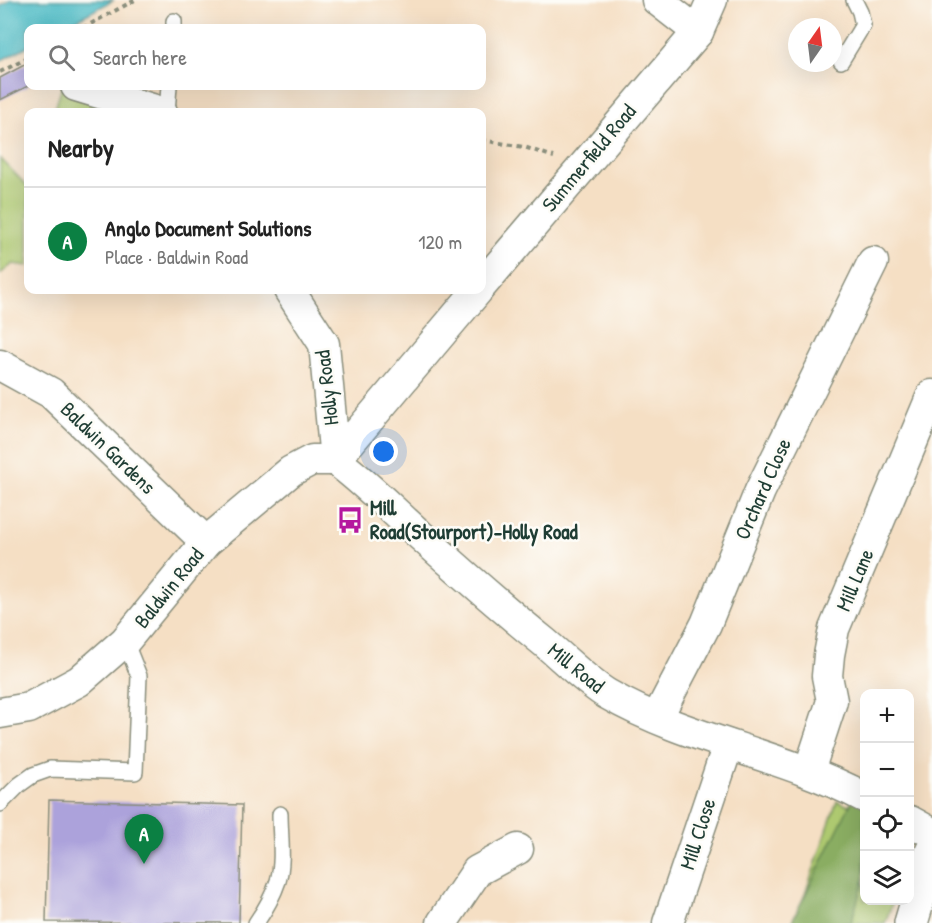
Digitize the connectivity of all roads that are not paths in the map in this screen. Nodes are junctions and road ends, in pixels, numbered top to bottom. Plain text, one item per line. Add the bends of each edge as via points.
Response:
1 (657, 0) edge
2 (712, 0) edge
3 (854, 0) edge
4 (698, 32) junction
5 (842, 61) dead end
6 (89, 90) edge
7 (169, 90) edge
8 (149, 108) edge
9 (167, 108) edge
10 (873, 262) dead end
11 (486, 280) edge
12 (292, 294) edge
13 (475, 294) edge
14 (0, 365) edge
15 (932, 395) edge
16 (335, 460) junction
17 (206, 542) junction
18 (125, 641) junction
19 (0, 713) edge
20 (657, 718) junction
21 (728, 745) junction
22 (809, 771) junction
23 (860, 795) edge
24 (0, 804) edge
25 (280, 814) dead end
26 (914, 824) edge
27 (932, 833) edge
28 (518, 849) dead end
29 (932, 852) edge
30 (256, 923) edge
31 (442, 923) edge
32 (668, 923) edge
33 (911, 923) edge

1 - 4 street
2 - 4 street, Summerfield Road
3 - 5 lane via 863,24
4 - 11 street, Summerfield Road
6 - 8 street
7 - 9 lane
10 - 20 street, Orchard Close via 760,491 706,624
12 - 16 street, Holly Road via 324,344
13 - 16 street
14 - 17 street, Baldwin Gardens via 51,393
15 - 22 street, Mill Lane via 834,629 828,676 832,701
16 - 17 street, Baldwin Road via 312,460 291,471
16 - 20 street, Mill Road via 606,694
17 - 18 street, Baldwin Road
18 - 19 street, Baldwin Road via 70,687 29,708
18 - 24 lane via 139,676 135,771 50,769 33,775
20 - 21 street, Mill Road
21 - 22 street, Mill Road
21 - 32 street, Mill Close
22 - 23 street, Mill Road
25 - 30 lane via 278,880
26 - 27 street
28 - 31 street via 477,871
29 - 33 street

